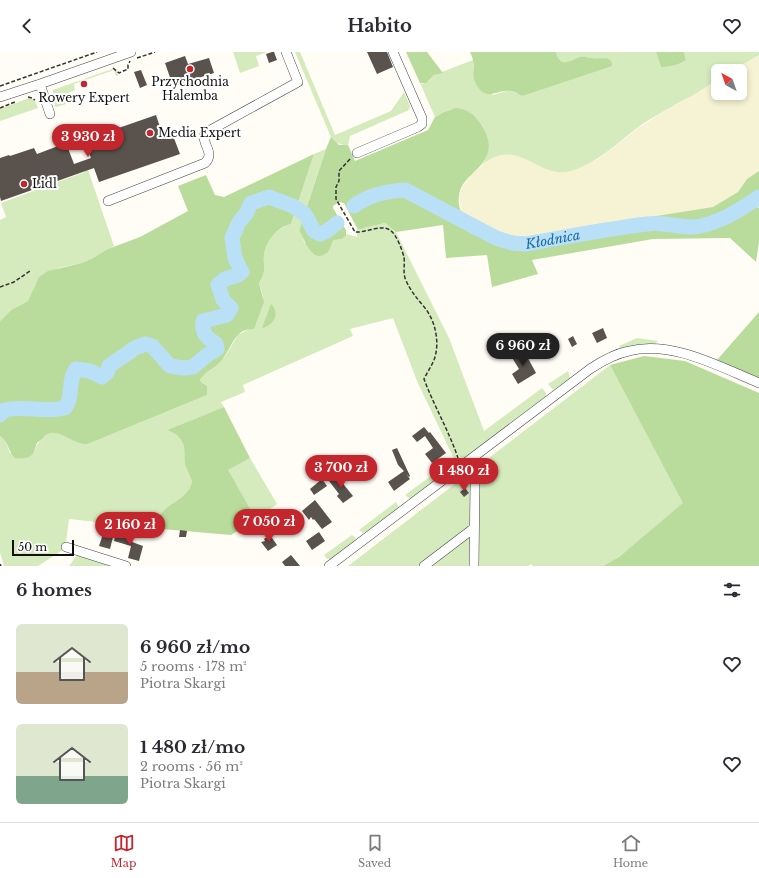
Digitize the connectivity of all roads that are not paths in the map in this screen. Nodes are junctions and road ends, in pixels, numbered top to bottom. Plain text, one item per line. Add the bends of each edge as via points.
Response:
1 (286, 52) edge
2 (393, 52) edge
3 (133, 57) edge
4 (40, 84) junction
5 (0, 97) edge
6 (50, 114) dead end
7 (357, 153) road end
8 (108, 201) dead end
9 (759, 383) edge
10 (471, 459) junction
11 (474, 528) junction
12 (66, 547) dead end
13 (126, 566) edge
14 (329, 566) edge
15 (424, 566) edge
16 (474, 566) edge

1 - 8 street via 298,82 204,134 209,159
2 - 7 street via 422,118 422,124 418,128
3 - 4 street
4 - 5 street
4 - 6 street
9 - 10 street via 678,352 656,348 630,350 602,361 590,369
10 - 11 street via 475,483
10 - 14 street
11 - 15 street
11 - 16 street
12 - 13 street

